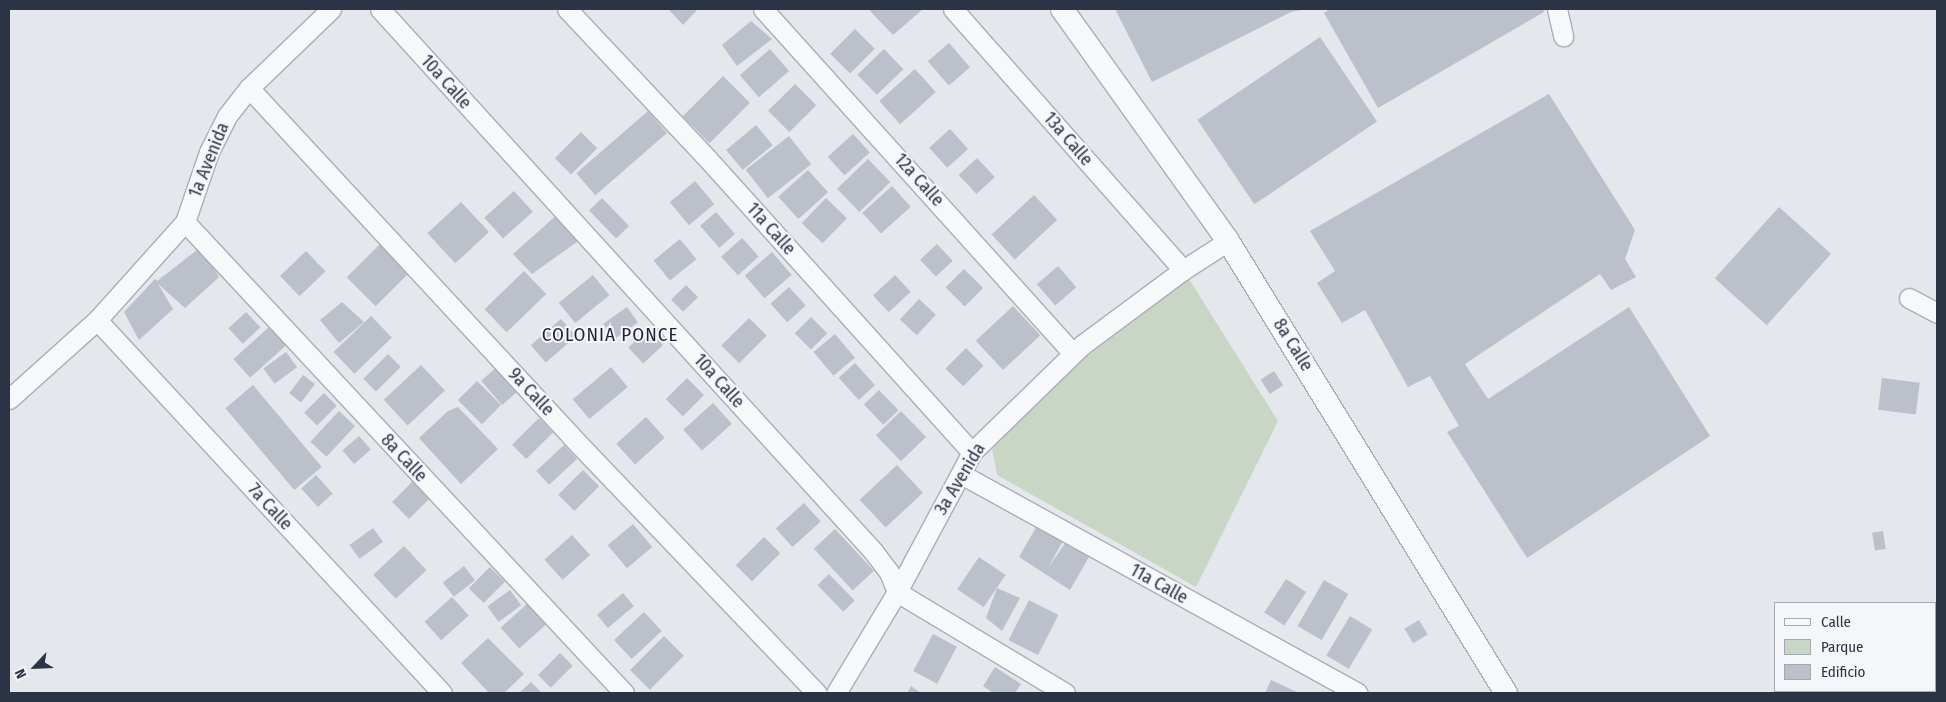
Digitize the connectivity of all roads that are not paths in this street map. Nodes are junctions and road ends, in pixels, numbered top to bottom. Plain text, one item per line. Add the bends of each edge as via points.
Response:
1 (331, 9) edge
2 (380, 9) edge
3 (567, 9) edge
4 (764, 9) edge
5 (953, 9) edge
6 (1062, 9) edge
7 (1557, 9) edge
8 (1563, 36) dead end
9 (249, 88) junction
10 (185, 222) junction
11 (1228, 241) junction
12 (1183, 270) junction
13 (1909, 298) dead end
14 (1937, 313) edge
15 (97, 320) junction
16 (1073, 353) junction
17 (9, 400) edge
18 (972, 452) junction
19 (961, 474) junction
20 (897, 592) junction
21 (1352, 692) edge
22 (442, 693) edge
23 (624, 693) edge
24 (817, 693) edge
25 (836, 693) edge
26 (1065, 693) edge
27 (1506, 693) edge

1 - 9 street, 1a Avenida
2 - 20 street, 10a Calle via 873,551 889,572
3 - 18 street, 11a Calle via 706,157
4 - 16 street, 12a Calle
5 - 12 street, 13a Calle
6 - 11 street, 8a Calle
7 - 8 street
9 - 10 street, 1a Avenida via 216,134
9 - 24 street, 9a Calle via 571,436
10 - 15 street, 1a Avenida
10 - 23 street, 8a Calle
11 - 12 street, 3a Avenida
11 - 27 street, 8a Calle
12 - 16 street, 3a Avenida
13 - 14 street
15 - 17 street, 1a Avenida
15 - 22 street, 7a Calle
16 - 18 street, 3a Avenida
18 - 19 street, 3a Avenida
19 - 20 street, 3a Avenida
19 - 21 street, 11a Calle
20 - 25 street, 3a Avenida
20 - 26 street

